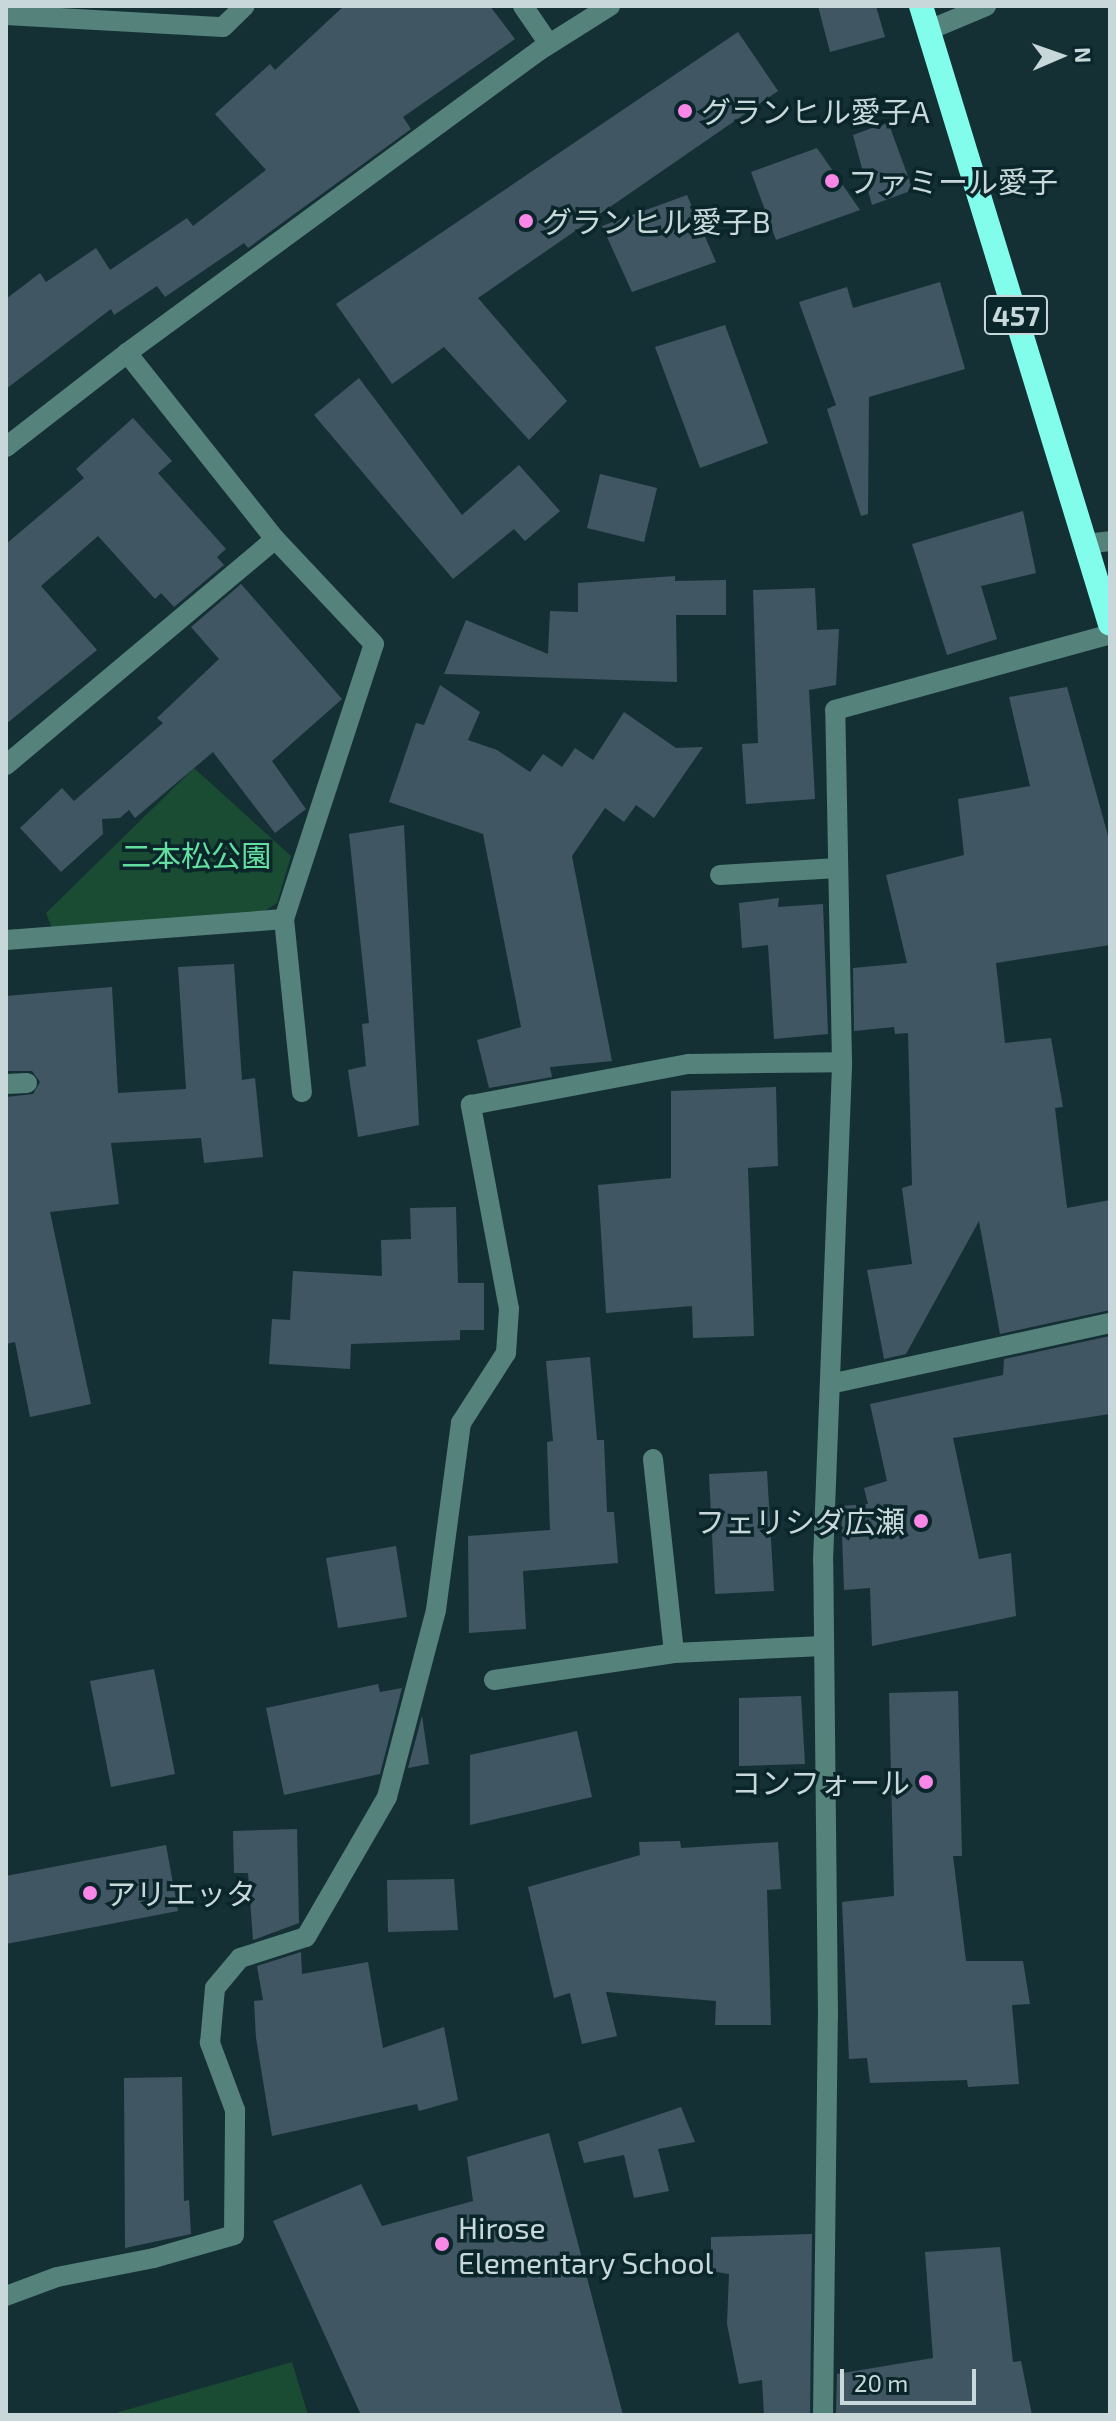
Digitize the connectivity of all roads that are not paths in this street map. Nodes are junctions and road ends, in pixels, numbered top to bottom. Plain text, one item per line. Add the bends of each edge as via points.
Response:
1 (245, 6) edge
2 (523, 6) edge
3 (610, 6) edge
4 (921, 6) edge
5 (986, 6) edge
6 (6, 15) edge
7 (929, 30) junction
8 (549, 44) junction
9 (127, 353) junction
10 (6, 447) edge
11 (275, 539) junction
12 (1098, 542) edge
13 (1110, 624) edge
14 (1110, 634) edge
15 (6, 765) edge
16 (838, 868) junction
17 (720, 875) dead end
18 (284, 919) junction
19 (6, 940) edge
20 (842, 1062) junction
21 (27, 1083) dead end
22 (6, 1084) edge
23 (302, 1092) dead end
24 (1110, 1323) edge
25 (830, 1384) junction
26 (653, 1459) dead end
27 (824, 1646) junction
28 (674, 1653) junction
29 (494, 1680) dead end
30 (6, 2296) edge
31 (823, 2415) edge

1 - 6 street via 223,27
2 - 8 street
3 - 8 street
4 - 7 highway, 457
5 - 7 street
7 - 12 highway, 457
8 - 9 street
9 - 10 street
9 - 11 street
11 - 15 street
11 - 18 street via 374,644
12 - 13 highway, 457
14 - 16 street via 835,710
16 - 17 street
16 - 20 street
18 - 19 street
18 - 23 street
20 - 25 street
20 - 30 street via 689,1064 471,1105 509,1309 506,1353 461,1423 436,1610 387,1797 306,1937 240,1958 215,1988 210,2043 235,2110 234,2235 57,2277
21 - 22 street
24 - 25 street
25 - 27 street
26 - 28 street
27 - 28 street
27 - 31 street via 828,2032
28 - 29 street

